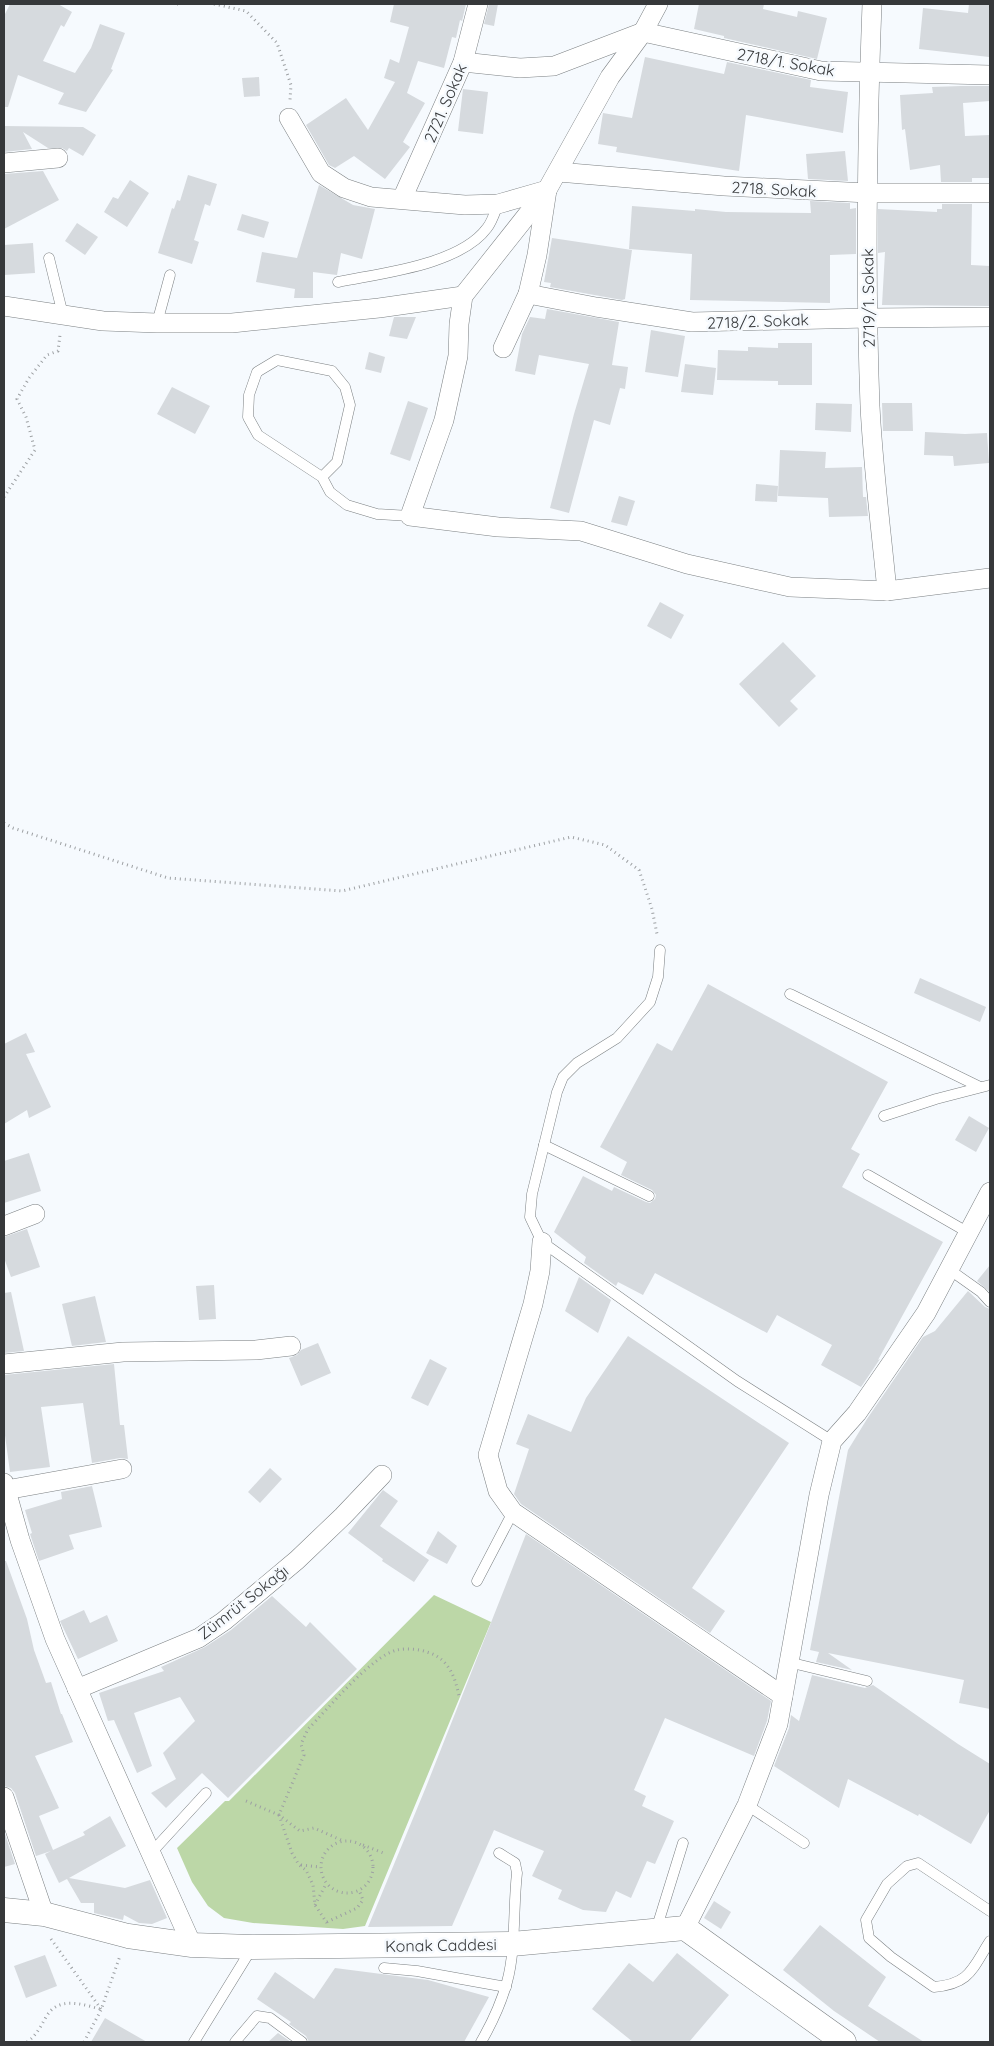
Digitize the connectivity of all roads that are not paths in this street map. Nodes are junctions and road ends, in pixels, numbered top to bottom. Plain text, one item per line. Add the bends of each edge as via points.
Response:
1 (478, 4) edge
2 (658, 4) edge
3 (872, 4) edge
4 (643, 32) junction
5 (463, 62) junction
6 (869, 72) junction
7 (990, 75) edge
8 (289, 118) road end
9 (58, 158) dead end
10 (4, 163) edge
11 (558, 172) junction
12 (547, 190) junction
13 (868, 193) junction
14 (990, 193) edge
15 (402, 199) junction
16 (498, 204) junction
17 (49, 258) dead end
18 (170, 275) dead end
19 (338, 282) dead end
20 (528, 294) junction
21 (463, 296) junction
22 (4, 306) edge
23 (63, 315) junction
24 (990, 317) edge
25 (868, 318) junction
26 (157, 323) junction
27 (503, 348) dead end
28 (322, 477) junction
29 (410, 516) junction
30 (990, 578) edge
31 (887, 591) junction
32 (660, 950) road end
33 (790, 994) dead end
34 (985, 1086) edge
35 (884, 1116) dead end
36 (544, 1145) junction
37 (868, 1174) dead end
38 (990, 1192) edge
39 (649, 1196) dead end
40 (35, 1214) dead end
41 (4, 1226) edge
42 (970, 1233) junction
43 (542, 1242) junction
44 (950, 1270) junction
45 (990, 1302) edge
46 (291, 1346) dead end
47 (4, 1364) edge
48 (832, 1441) junction
49 (122, 1469) dead end
50 (382, 1475) dead end
51 (5, 1486) edge
52 (513, 1512) junction
53 (477, 1581) dead end
54 (788, 1662) junction
55 (868, 1681) dead end
56 (77, 1688) junction
57 (784, 1696) junction
58 (206, 1793) dead end
59 (4, 1797) edge
60 (747, 1805) junction
61 (683, 1843) dead end
62 (804, 1843) dead end
63 (151, 1853) junction
64 (499, 1853) dead end
65 (4, 1910) edge
66 (990, 1911) edge
67 (44, 1914) junction
68 (684, 1928) junction
69 (655, 1931) junction
70 (990, 1941) edge
71 (512, 1944) junction
72 (192, 1946) junction
73 (252, 1947) junction
74 (384, 1968) dead end
75 (506, 1987) junction
76 (194, 2042) edge
77 (235, 2042) edge
78 (302, 2042) edge
79 (481, 2042) edge
80 (844, 2042) edge

1 - 5 street, 2721. Sokak
2 - 4 street
3 - 6 street, 2719/1. Sokak
4 - 5 street via 554,66 520,68
4 - 6 street, 2718/1. Sokak via 821,71
4 - 11 street via 610,77
5 - 15 street, 2721. Sokak
6 - 7 street, 2718/1. Sokak
6 - 13 street, 2719/1. Sokak
8 - 15 street via 321,172 344,188 371,197
9 - 10 street
11 - 12 street
11 - 13 street, 2718. Sokak via 724,186
12 - 16 street
12 - 20 street
12 - 21 street
13 - 14 street, 2718. Sokak
13 - 25 street, 2719/1. Sokak
15 - 16 street via 465,205
16 - 19 lane via 481,235 441,259
17 - 23 lane
18 - 26 lane
20 - 25 street, 2718/2. Sokak via 692,322
20 - 27 street
21 - 26 street via 232,323
21 - 29 street via 458,356 444,420
22 - 23 street
23 - 26 street via 103,321
24 - 25 street, 2718/2. Sokak
25 - 31 street, 2719/1. Sokak via 870,408
28 - 28 lane via 258,435 248,416 249,395 258,372 277,360 332,371 345,387 350,405 337,462
28 - 29 lane via 330,492 347,505 377,514
29 - 31 street via 498,527 581,531 687,564 790,587
30 - 31 street
32 - 36 lane via 658,977 650,1002 617,1038 577,1063 563,1077
33 - 34 lane
34 - 35 lane
36 - 39 lane
36 - 43 lane via 530,1217
37 - 42 lane
38 - 42 street
40 - 41 street
42 - 44 street
43 - 48 lane via 737,1381
43 - 52 street via 533,1304 488,1455 498,1490
44 - 45 lane
44 - 48 street via 926,1313 857,1414
46 - 47 street via 256,1350 123,1352
48 - 54 street
49 - 51 street
50 - 56 street, Zümrüt Sokağı via 297,1560 218,1625 198,1638
51 - 56 street via 51,1630
52 - 53 lane
52 - 57 street
54 - 55 lane
54 - 57 street
56 - 63 street
57 - 60 street via 778,1724
58 - 63 lane
59 - 67 street
60 - 62 lane
60 - 68 street
61 - 69 lane
63 - 72 street
64 - 71 lane via 515,1863 517,1873
65 - 67 street, Konak Caddesi
66 - 70 lane via 918,1863 907,1866 886,1884 866,1920 869,1938 934,1988 951,1986 965,1979
67 - 72 street, Konak Caddesi via 128,1936
68 - 69 street, Konak Caddesi
68 - 80 street
69 - 71 street, Konak Caddesi
71 - 73 street, Konak Caddesi
71 - 75 lane
72 - 73 street, Konak Caddesi
73 - 76 lane
74 - 75 lane
75 - 79 lane via 496,2017
77 - 78 lane via 257,2016 270,2018

